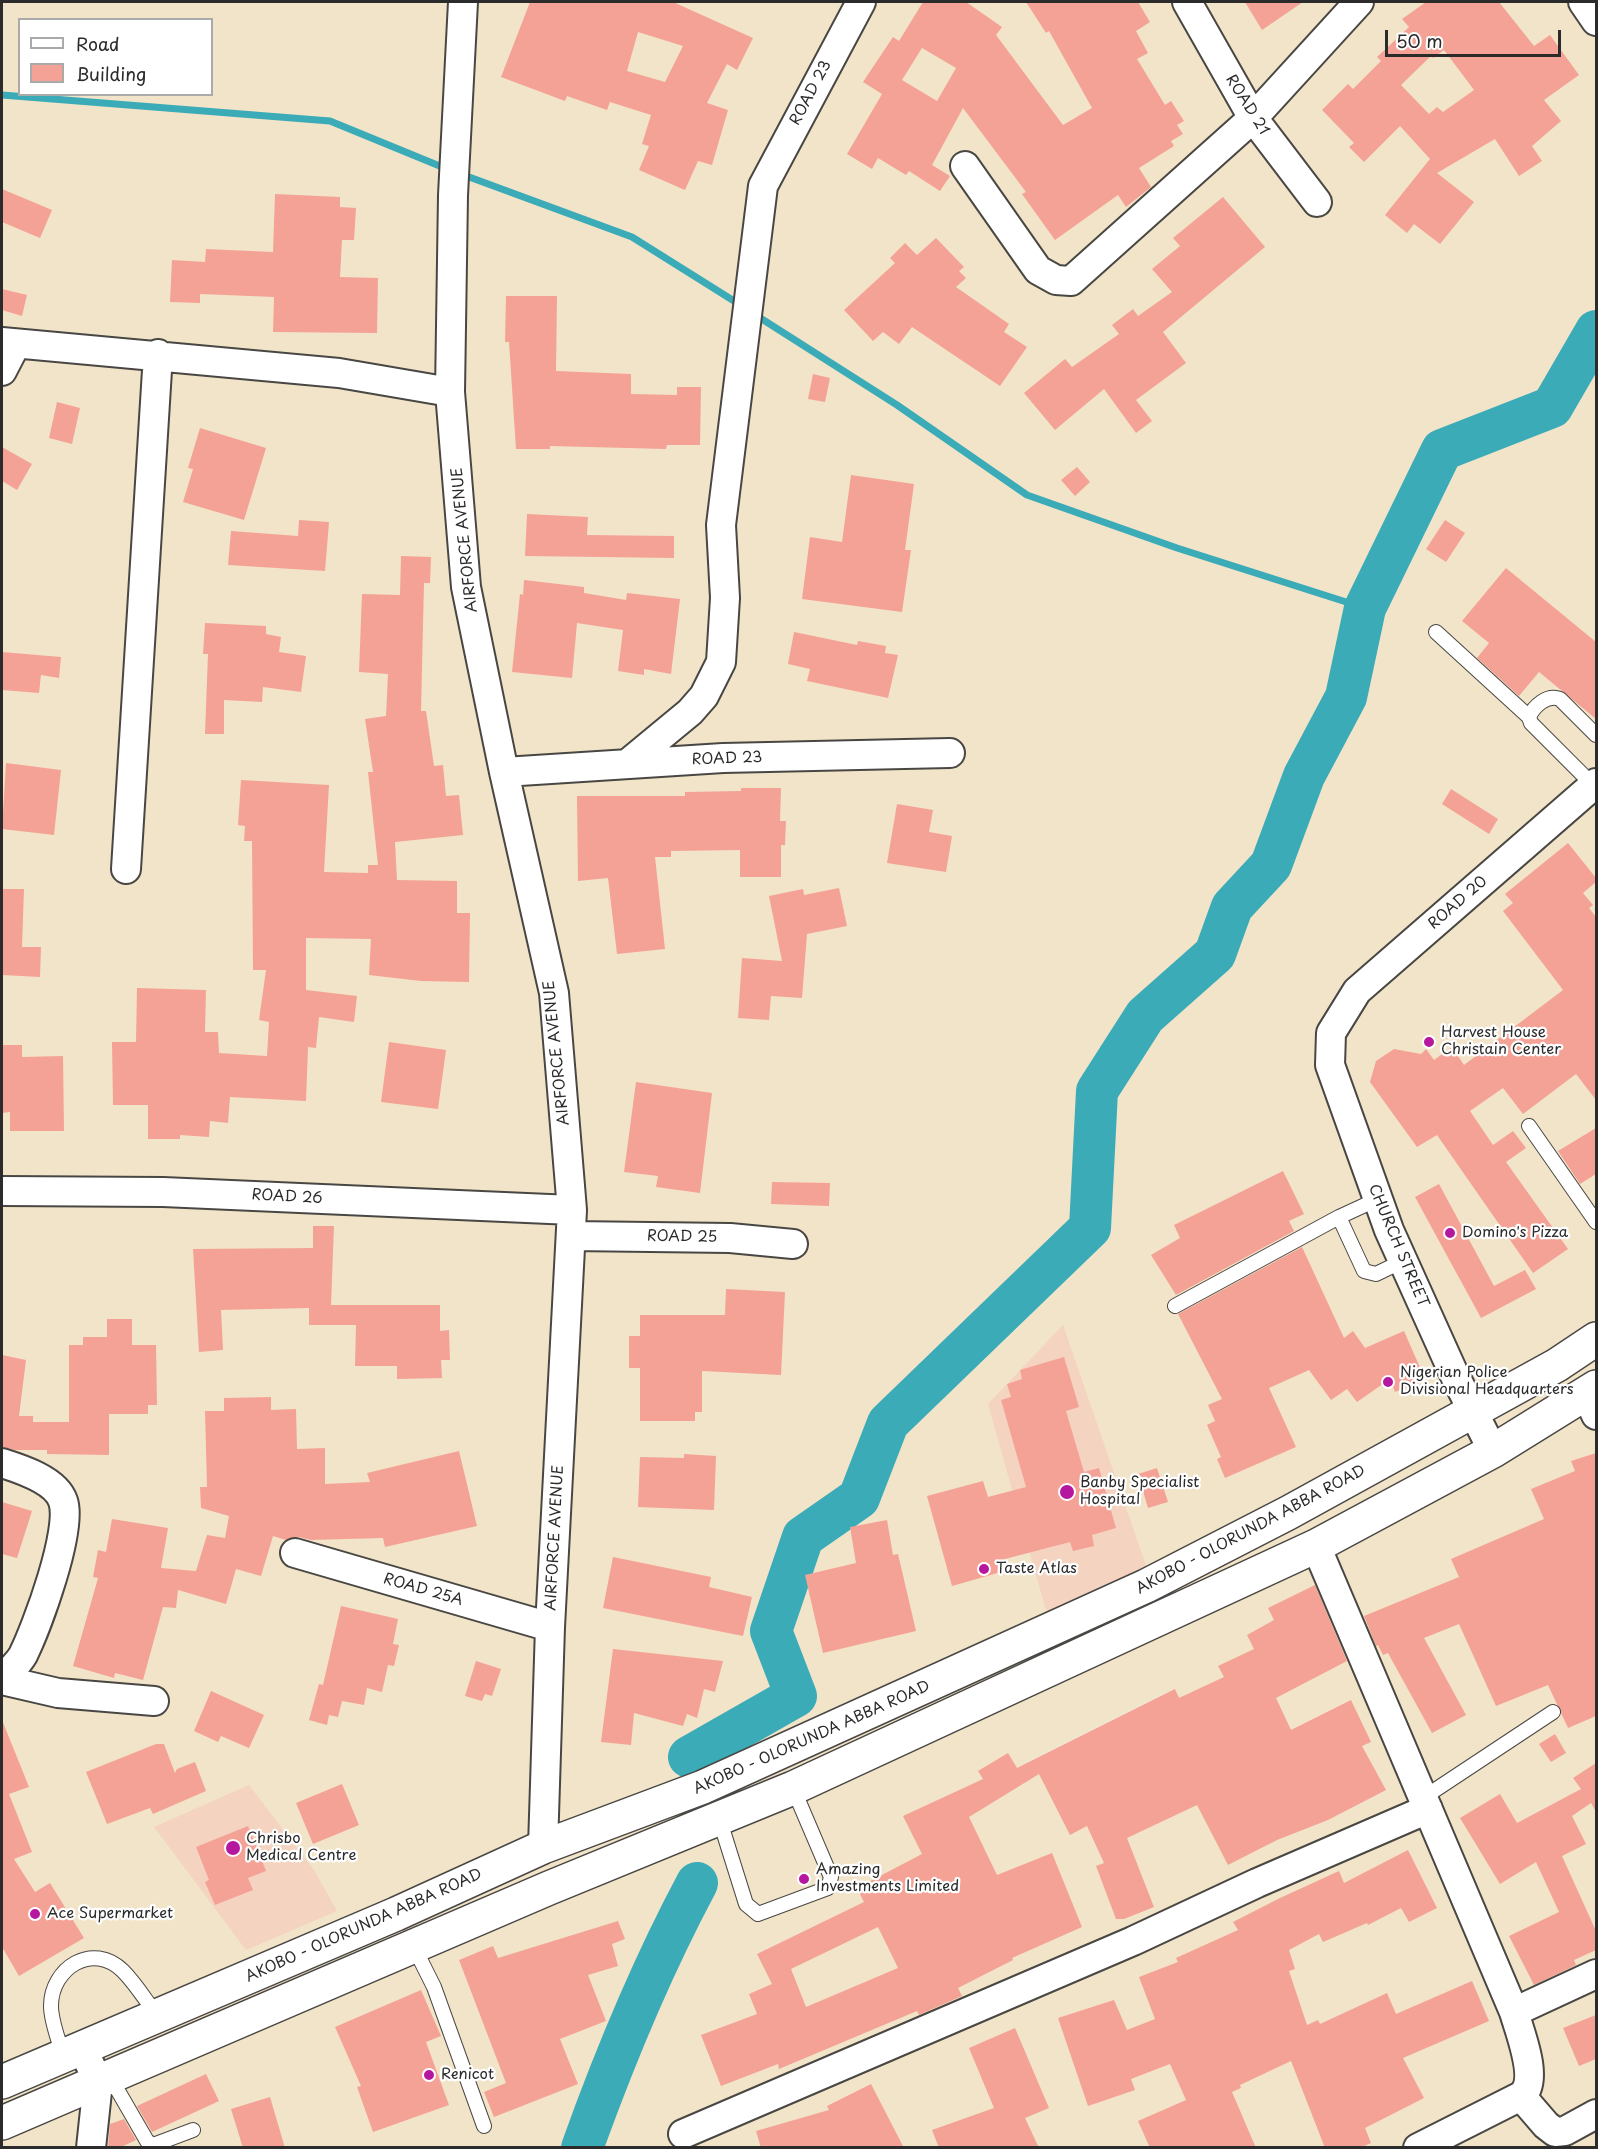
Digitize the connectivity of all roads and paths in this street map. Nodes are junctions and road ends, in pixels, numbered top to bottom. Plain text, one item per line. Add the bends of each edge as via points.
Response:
1 (463, 2) edge
2 (861, 2) edge
3 (1186, 2) edge
4 (1359, 2) edge
5 (1582, 2) edge
6 (1596, 21) edge
7 (1253, 118) junction
8 (965, 166) dead end
9 (1317, 202) dead end
10 (9, 343) edge
11 (158, 354) junction
12 (2, 371) edge
13 (450, 392) junction
14 (1436, 632) dead end
15 (1529, 717) junction
16 (1596, 735) edge
17 (950, 753) dead end
18 (627, 764) junction
19 (504, 772) junction
20 (1595, 785) edge
21 (126, 869) dead end
22 (1331, 1033) joint
23 (1529, 1126) dead end
24 (2, 1191) edge
25 (1377, 1199) junction
26 (1340, 1217) junction
27 (1596, 1222) edge
28 (571, 1223) junction
29 (793, 1244) dead end
30 (1402, 1261) junction
31 (1175, 1306) dead end
32 (1596, 1340) edge
33 (1593, 1398) edge
34 (1471, 1410) junction
35 (1493, 1451) junction
36 (2, 1463) edge
37 (1316, 1546) junction
38 (295, 1553) dead end
39 (550, 1628) junction
40 (2, 1680) edge
41 (154, 1701) dead end
42 (1553, 1713) dead end
43 (793, 1788) junction
44 (1426, 1803) junction
45 (715, 1820) junction
46 (543, 1847) junction
47 (414, 1947) junction
48 (1596, 1974) edge
49 (1514, 2012) junction
50 (157, 2015) junction
51 (73, 2051) junction
52 (104, 2079) junction
53 (2, 2082) edge
54 (1521, 2096) junction
55 (1596, 2115) edge
56 (2, 2123) edge
57 (484, 2126) dead end
58 (193, 2130) dead end
59 (683, 2134) dead end
60 (91, 2148) edge
61 (1418, 2148) edge

1 - 13 street, AIRFORCE AVENUE via 453,195
2 - 18 street, ROAD 23 via 763,186 721,525 721,662 704,696 690,712
3 - 7 street, ROAD 21
4 - 7 street
5 - 6 street
7 - 8 street via 1071,281 1056,280 1038,270
7 - 9 street, ROAD 21
10 - 11 street
10 - 12 street
11 - 13 street via 339,373
11 - 21 street
13 - 19 street, AIRFORCE AVENUE via 466,587
14 - 15 lane
15 - 16 lane via 1548,697 1554,696
15 - 20 lane
17 - 18 street, ROAD 23
18 - 19 street, ROAD 23
19 - 28 street, AIRFORCE AVENUE via 554,993
20 - 22 street, ROAD 20 via 1357,991
22 - 25 street, CHURCH STREET via 1330,1065
23 - 27 lane
24 - 28 street, ROAD 26 via 163,1192
25 - 26 lane
25 - 30 street, CHURCH STREET
26 - 30 lane via 1364,1270 1376,1274
26 - 31 lane
28 - 29 street, ROAD 25
28 - 39 street, AIRFORCE AVENUE
30 - 34 street, CHURCH STREET
32 - 34 main road, AKOBO - OLORUNDA ABBA ROAD
33 - 35 main road
34 - 35 street, CHURCH STREET
34 - 46 main road, AKOBO - OLORUNDA ABBA ROAD via 1288,1513 1146,1586 703,1787
35 - 37 main road
36 - 40 street via 40,1479 56,1489 63,1501 60,1555 22,1657
37 - 43 main road
37 - 44 street
38 - 39 street, ROAD 25A
39 - 46 street, AIRFORCE AVENUE
40 - 41 street via 58,1694
42 - 44 lane
43 - 45 main road
43 - 45 lane via 831,1877 828,1888 758,1914 746,1904
44 - 49 street
44 - 59 street via 1133,1941
45 - 47 main road
46 - 50 main road, AKOBO - OLORUNDA ABBA ROAD
47 - 52 main road
47 - 57 lane via 435,1987
48 - 49 street
49 - 54 street via 1530,2073 1530,2085
50 - 51 main road, AKOBO - OLORUNDA ABBA ROAD
50 - 51 lane via 123,1970 90,1957 73,1962 53,1989 51,2008
51 - 52 street
51 - 53 main road, AKOBO - OLORUNDA ABBA ROAD
52 - 56 main road
52 - 58 lane via 153,2145
52 - 60 street
54 - 55 street via 1555,2132
54 - 61 street

